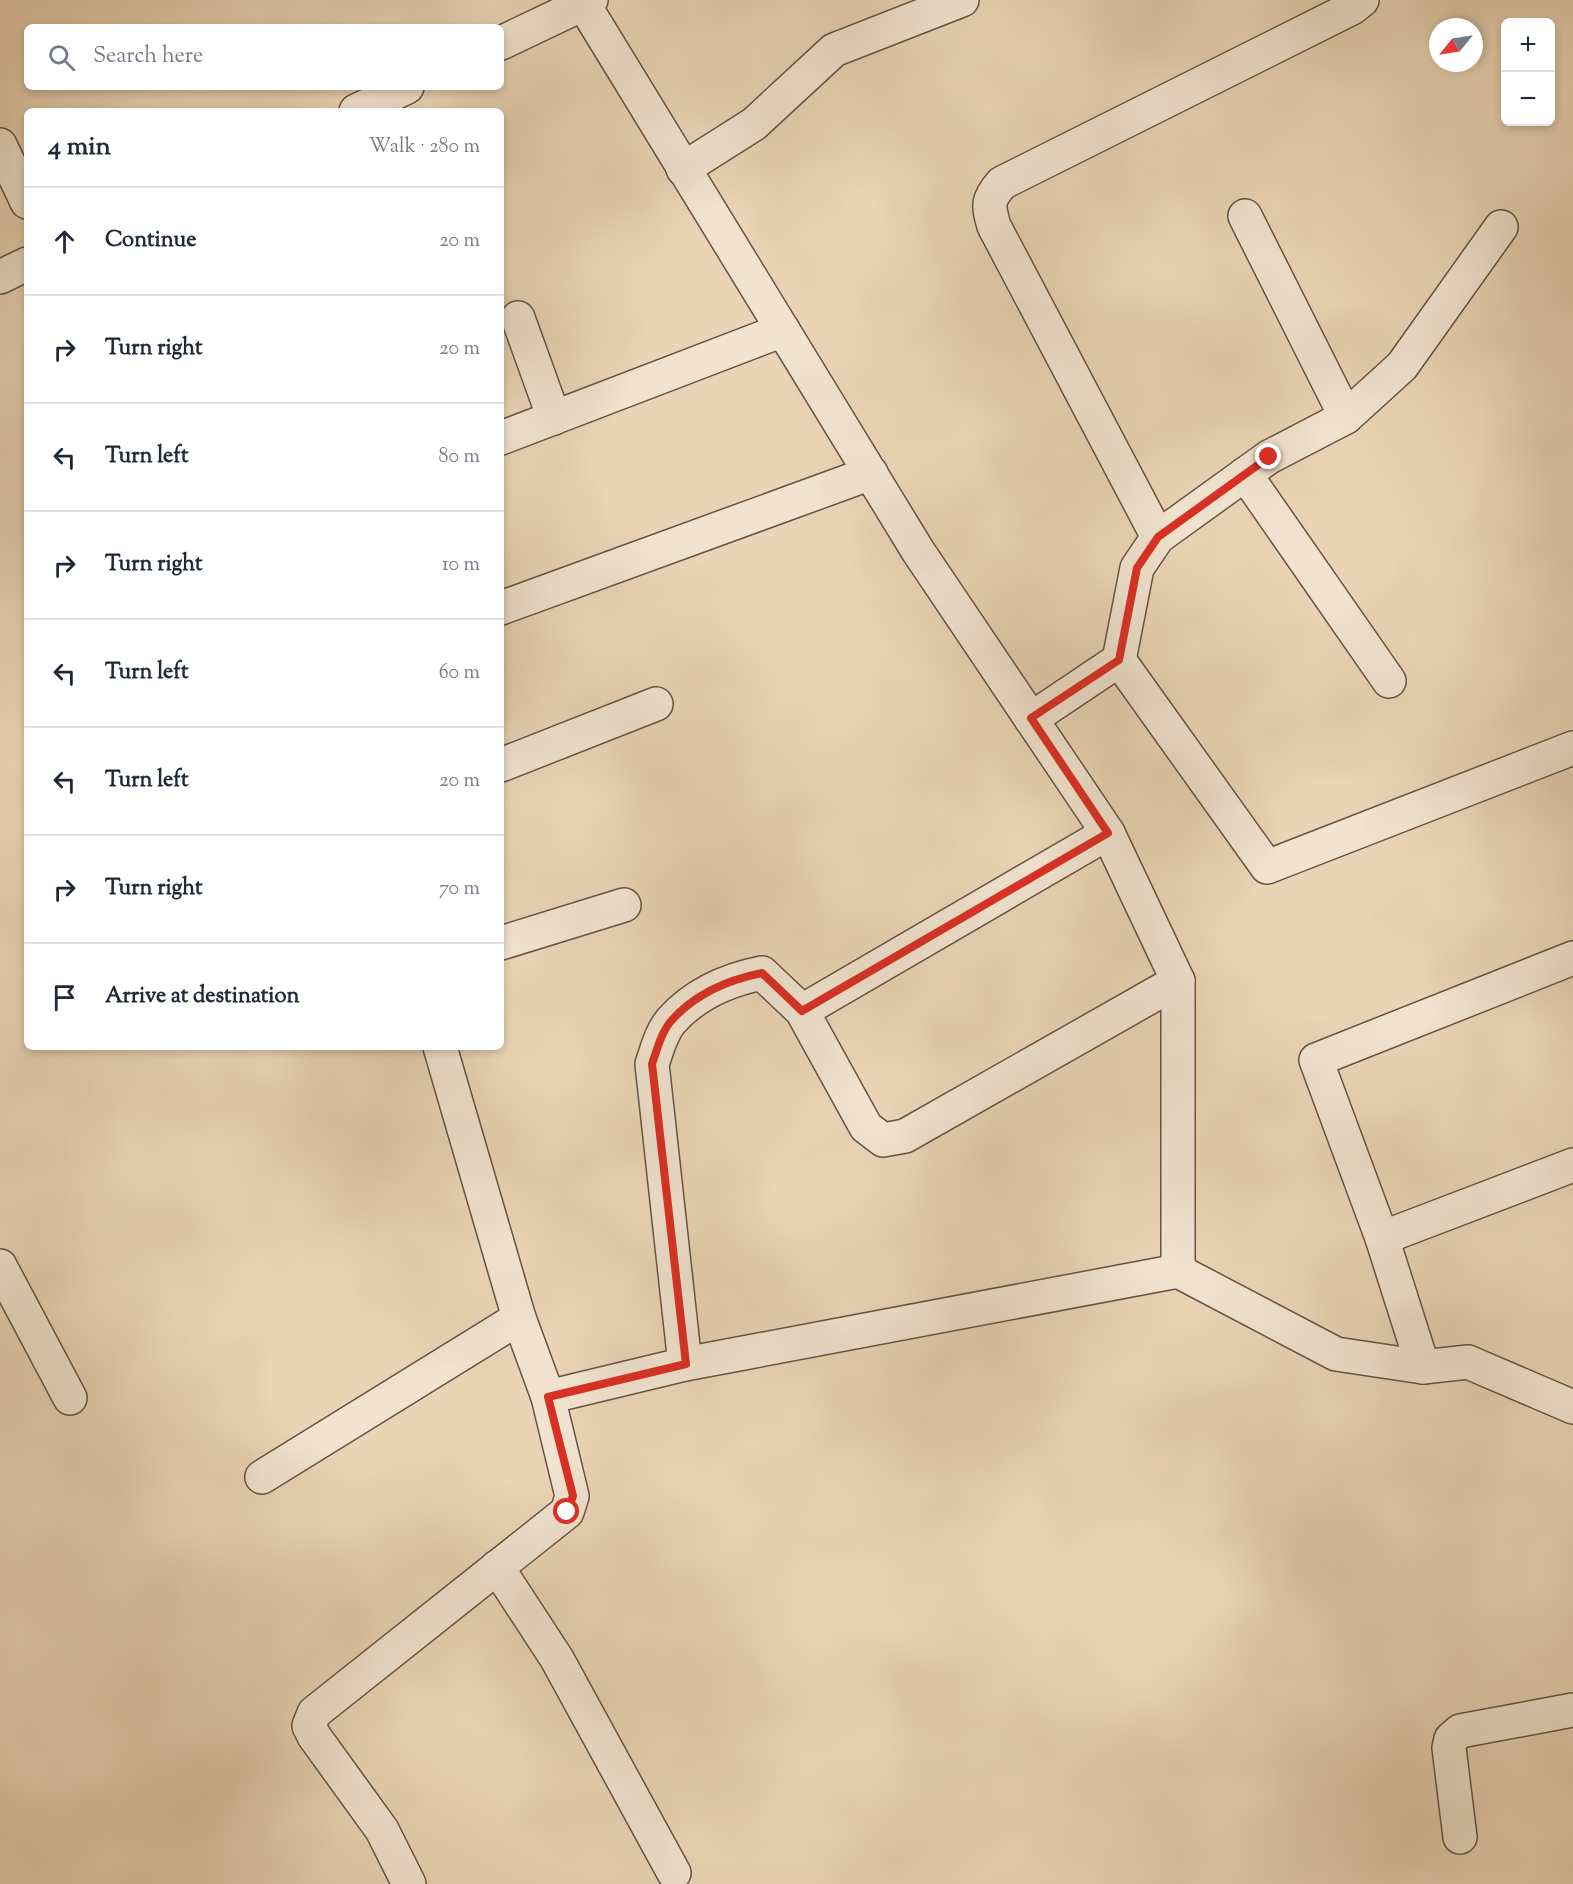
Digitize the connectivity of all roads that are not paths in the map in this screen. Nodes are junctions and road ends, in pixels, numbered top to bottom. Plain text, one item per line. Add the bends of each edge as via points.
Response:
1 (962, 0) edge
2 (1362, 0) edge
3 (585, 2) edge
4 (504, 42) edge
5 (402, 90) edge
6 (362, 108) edge
7 (0, 145) edge
8 (683, 169) junction
9 (24, 196) edge
10 (1245, 216) dead end
11 (1501, 227) dead end
12 (24, 265) edge
13 (0, 277) edge
14 (518, 318) dead end
15 (783, 330) junction
16 (1346, 417) junction
17 (554, 418) junction
18 (504, 437) edge
19 (871, 473) junction
20 (1245, 474) junction
21 (1158, 537) junction
22 (504, 607) edge
23 (1119, 660) junction
24 (1389, 681) dead end
25 (656, 704) dead end
26 (1031, 718) junction
27 (1573, 748) edge
28 (504, 764) edge
29 (1108, 833) junction
30 (624, 905) dead end
31 (504, 942) edge
32 (1573, 958) edge
33 (1178, 981) junction
34 (802, 1011) junction
35 (441, 1050) edge
36 (1573, 1165) edge
37 (1382, 1238) junction
38 (0, 1266) edge
39 (1178, 1271) junction
40 (519, 1318) junction
41 (686, 1364) junction
42 (1423, 1367) junction
43 (548, 1397) junction
44 (70, 1398) dead end
45 (1573, 1408) edge
46 (262, 1478) dead end
47 (498, 1567) junction
48 (1573, 1710) edge
49 (1460, 1837) dead end
50 (674, 1873) dead end
51 (409, 1884) edge

1 - 8 street via 834,50 754,124
2 - 21 street via 1002,183 990,196 994,226
3 - 4 street
3 - 8 street
5 - 6 street
7 - 9 street
8 - 15 street
10 - 16 street
11 - 16 street via 1402,366
12 - 13 street
14 - 17 street
15 - 17 street
15 - 19 street
16 - 20 street via 1269,457
17 - 18 street
19 - 22 street
19 - 26 street via 918,551
20 - 21 street
20 - 24 street
21 - 23 street via 1137,568
23 - 26 street
23 - 27 street via 1268,867
25 - 28 street
26 - 29 street
29 - 33 street
29 - 34 street
30 - 31 street
32 - 37 street via 1316,1060
33 - 34 street via 905,1136 883,1140 866,1127
33 - 39 street
34 - 41 street via 762,973 736,978 703,994 670,1022 652,1064
35 - 40 street
36 - 37 street
37 - 42 street
38 - 44 street
39 - 41 street
39 - 42 street via 1336,1354
40 - 43 street
40 - 46 street
41 - 43 street
42 - 45 street via 1468,1362
43 - 47 street via 573,1496 567,1512
47 - 50 street via 557,1659
47 - 51 street via 314,1713 309,1726 382,1830
48 - 49 street via 1460,1731 1451,1739

